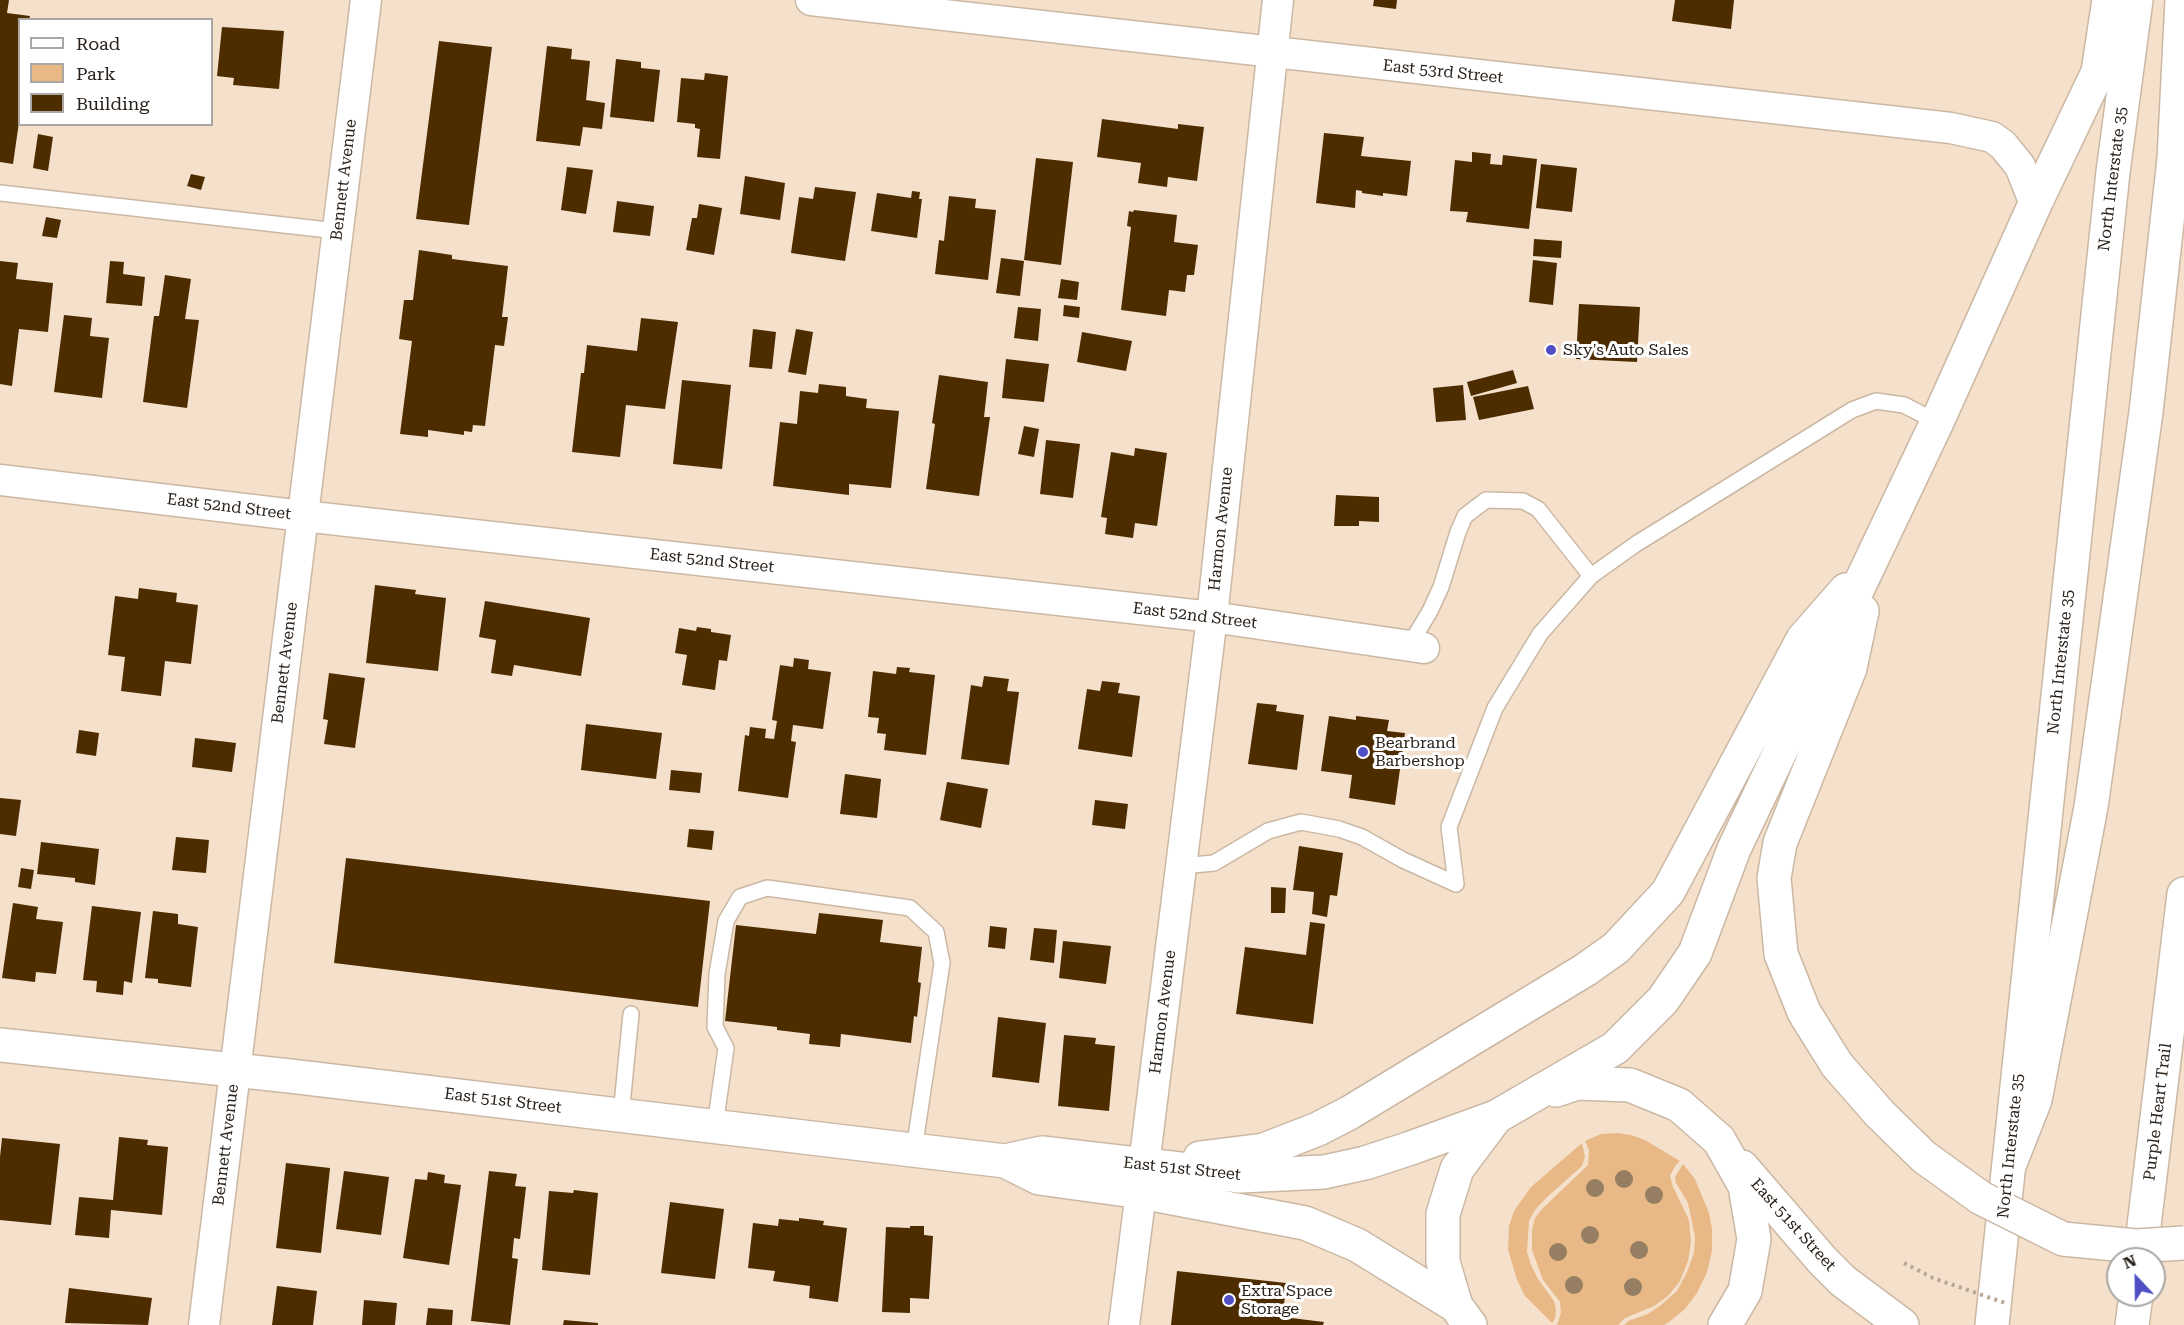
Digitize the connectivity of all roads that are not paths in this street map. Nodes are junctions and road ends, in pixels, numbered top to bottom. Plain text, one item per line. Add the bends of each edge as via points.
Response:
1 (366, 0) edge
2 (811, 0) edge
3 (1278, 0) edge
4 (2109, 0) edge
5 (2136, 0) edge
6 (2182, 0) edge
7 (1271, 53) junction
8 (0, 193) edge
9 (2035, 204) junction
10 (337, 231) junction
11 (1937, 422) junction
12 (0, 480) edge
13 (303, 516) junction
14 (1872, 559) junction
15 (1592, 576) junction
16 (1212, 617) junction
17 (1416, 647) joint
18 (1181, 866) junction
19 (2184, 894) edge
20 (631, 1014) dead end
21 (0, 1045) edge
22 (236, 1070) junction
23 (1526, 1100) junction
24 (621, 1115) junction
25 (1496, 1117) junction
26 (715, 1126) junction
27 (1719, 1140) junction
28 (914, 1150) junction
29 (2009, 1166) junction
30 (1143, 1179) junction
31 (2184, 1244) edge
32 (2141, 1247) edge
33 (2134, 1307) edge
34 (2000, 1315) edge
35 (1463, 1316) edge
36 (1897, 1322) edge
37 (204, 1325) edge
38 (1124, 1325) edge
39 (1725, 1325) edge
40 (2132, 1325) edge

1 - 10 street, Bennett Avenue
2 - 7 street, East 53rd Street
3 - 7 street, Harmon Avenue
4 - 9 main road via 2098,72
5 - 29 main road, North Interstate 35 via 2112,183
6 - 29 main road via 2174,159 2146,412 2091,807 2035,1100
7 - 9 street, East 53rd Street via 1951,128 1992,137 2004,145 2020,166
7 - 16 street, Harmon Avenue
8 - 10 lane
9 - 11 main road
10 - 13 street, Bennett Avenue
11 - 14 main road
11 - 15 lane via 1904,405 1876,401 1852,410 1636,544
12 - 13 street, East 52nd Street
13 - 16 street, East 52nd Street
13 - 22 street, Bennett Avenue
14 - 23 main road via 1734,849 1695,952 1673,989 1615,1048
14 - 30 main road via 1803,639 1668,892 1616,948 1318,1129 1264,1150
14 - 31 main road, bridge via 1850,668 1780,843 1774,878 1781,954 1804,1012 1837,1065 1880,1114 1924,1157 1980,1198 2064,1239 2136,1246
15 - 17 lane via 1538,509 1522,501 1486,500 1465,516
15 - 18 lane via 1540,634 1496,708 1449,827 1456,884 1362,837 1301,822 1268,831 1214,863
16 - 17 street, East 52nd Street
16 - 18 street, Harmon Avenue
18 - 30 street, Harmon Avenue
19 - 32 main road, Purple Heart Trail
20 - 24 lane
21 - 22 main road, East 51st Street
22 - 24 main road, East 51st Street
22 - 37 street, Bennett Avenue
23 - 25 main road
23 - 27 main road via 1577,1083 1630,1085 1679,1105
24 - 26 main road, East 51st Street
25 - 30 main road, East 51st Street via 1365,1163 1324,1172
25 - 35 main road via 1457,1169 1443,1214 1443,1262
26 - 28 main road, East 51st Street
26 - 28 lane via 726,1048 715,1028 717,974 726,921 740,897 767,888 910,908 936,932 942,963
27 - 36 main road, East 51st Street via 1822,1260
27 - 39 main road via 1745,1186 1754,1239 1744,1291
28 - 30 main road, East 51st Street via 1005,1161 1039,1178
29 - 34 main road, North Interstate 35
30 - 35 main road, East 51st Street via 1305,1223 1357,1245
30 - 38 street, Harmon Avenue
33 - 40 main road

